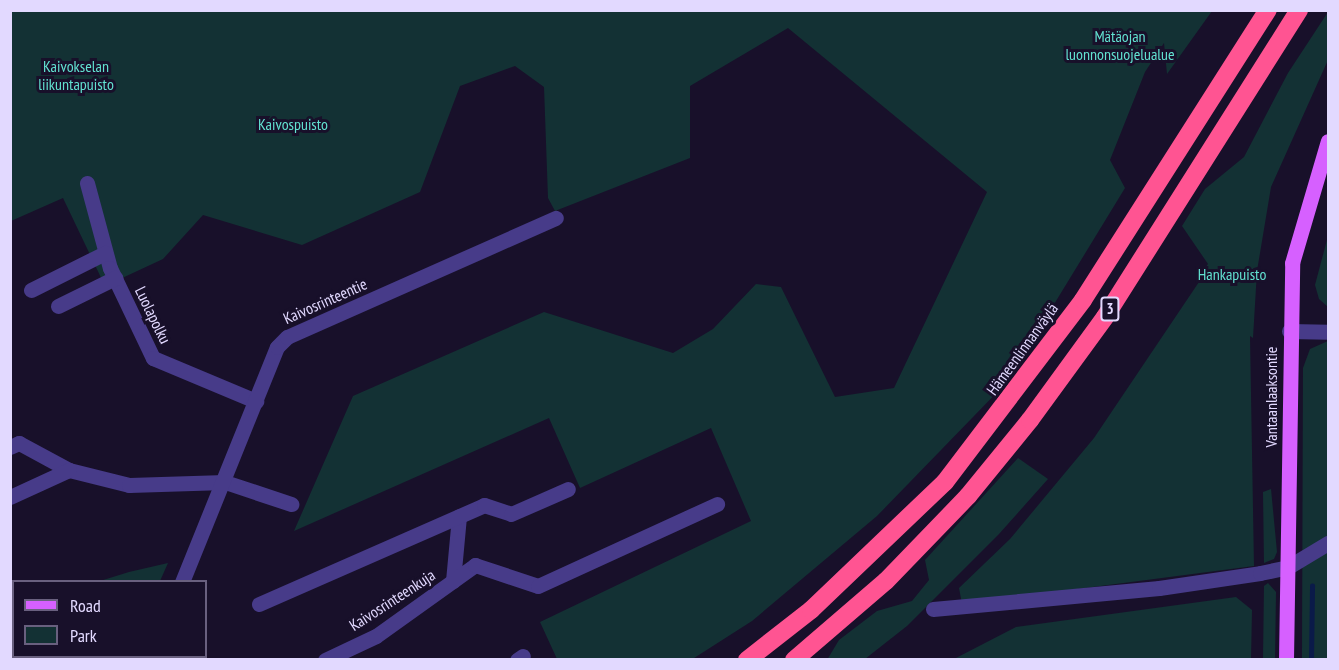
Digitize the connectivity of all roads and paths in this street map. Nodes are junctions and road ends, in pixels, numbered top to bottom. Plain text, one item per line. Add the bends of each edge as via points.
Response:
1 (1268, 10) edge
2 (1299, 10) edge
3 (1329, 141) edge
4 (87, 183) dead end
5 (556, 218) dead end
6 (105, 253) junction
7 (115, 278) junction
8 (31, 290) dead end
9 (58, 306) dead end
10 (1289, 331) junction
11 (1329, 332) edge
12 (256, 401) junction
13 (10, 447) edge
14 (69, 470) junction
15 (225, 482) junction
16 (568, 489) dead end
17 (10, 497) edge
18 (291, 504) dead end
19 (717, 504) dead end
20 (459, 516) junction
21 (1329, 543) edge
22 (1288, 567) junction
23 (183, 580) edge
24 (453, 581) junction
25 (259, 604) dead end
26 (933, 609) dead end
27 (325, 660) edge
28 (747, 660) edge
29 (794, 660) edge
30 (1286, 660) edge

1 - 28 highway, Hämeenlinnanväylä / 3 via 1083,300 945,482 811,610
2 - 29 highway, 3 via 1105,317 1030,420 968,496 886,581
3 - 10 main road, Vantaanlaaksontie via 1292,263
4 - 6 street, Luolapolku
5 - 12 street, Kaivosrinteentie via 287,337 277,347
6 - 7 street, Luolapolku
6 - 8 street
7 - 9 street
7 - 12 street, Luolapolku via 153,358
10 - 11 street
10 - 22 main road, Vantaanlaaksontie
12 - 15 street, Kaivosrinteentie
13 - 14 street via 19,443
14 - 15 street via 129,485
14 - 17 street
15 - 18 street
15 - 23 street, Kaivosrinteentie
16 - 20 street via 511,514 484,505
19 - 24 street, Kaivosrinteenkuja via 538,586 475,565
20 - 24 street
20 - 25 street
21 - 22 street
22 - 26 street via 1159,588
22 - 30 main road, Vantaanlaaksontie
24 - 27 street, Kaivosrinteenkuja via 376,636

